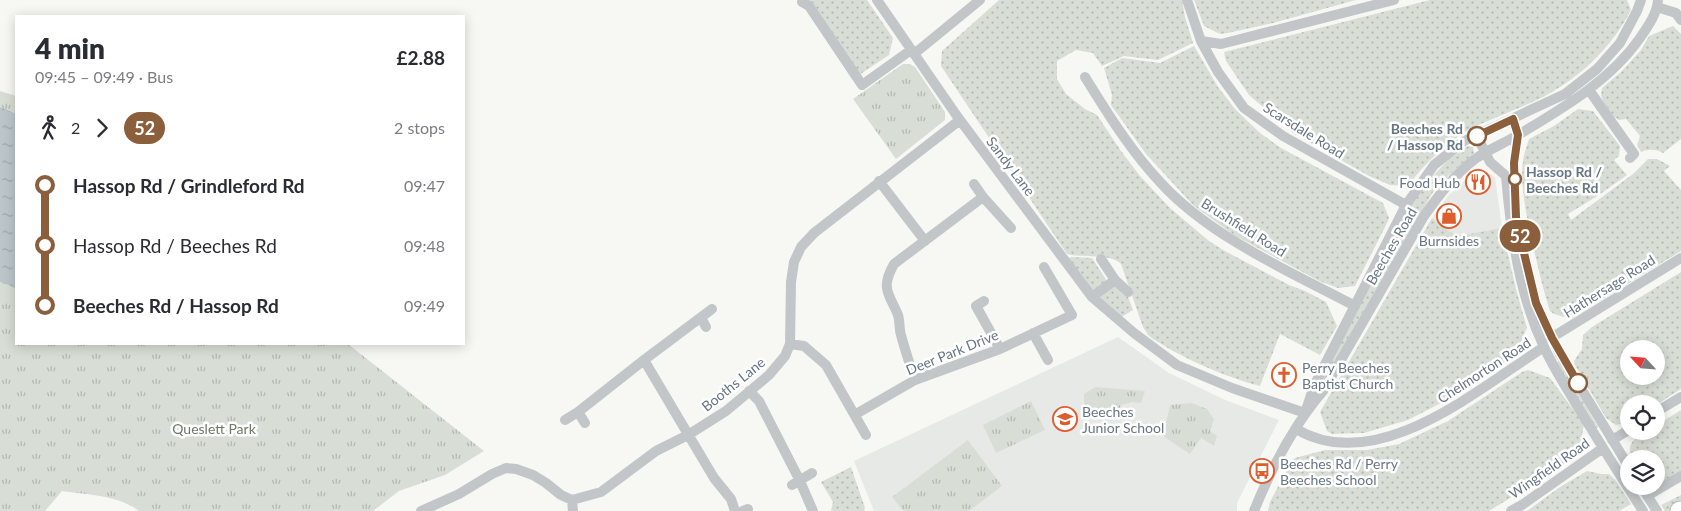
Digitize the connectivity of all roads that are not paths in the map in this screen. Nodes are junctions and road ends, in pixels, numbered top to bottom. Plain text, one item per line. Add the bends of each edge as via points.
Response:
1 (877, 0) edge
2 (980, 0) edge
3 (1187, 0) edge
4 (1394, 0) edge
5 (1640, 0) edge
6 (802, 2) dead end
7 (1658, 4) edge
8 (1681, 20) edge
9 (1202, 41) junction
10 (913, 52) junction
11 (1085, 77) dead end
12 (1589, 90) junction
13 (1513, 119) junction
14 (960, 120) junction
15 (1518, 135) junction
16 (1477, 136) junction
17 (1485, 154) junction
18 (1630, 158) dead end
19 (879, 181) junction
20 (974, 184) dead end
21 (983, 197) junction
22 (1406, 205) junction
23 (1011, 228) dead end
24 (925, 241) junction
25 (1681, 258) edge
26 (1101, 259) dead end
27 (1044, 267) dead end
28 (1115, 280) junction
29 (1128, 292) dead end
30 (1092, 297) junction
31 (976, 306) dead end
32 (1354, 306) junction
33 (712, 309) dead end
34 (1033, 333) junction
35 (1552, 338) junction
36 (790, 344) junction
37 (1544, 348) junction
38 (1000, 349) junction
39 (644, 360) junction
40 (1048, 360) dead end
41 (915, 380) junction
42 (750, 391) junction
43 (1681, 397) edge
44 (1665, 407) edge
45 (578, 412) junction
46 (1305, 413) junction
47 (856, 414) junction
48 (565, 420) dead end
49 (584, 423) dead end
50 (1296, 429) junction
51 (688, 435) junction
52 (866, 435) dead end
53 (1620, 435) edge
54 (1612, 440) junction
55 (1603, 448) junction
56 (1620, 453) edge
57 (812, 473) dead end
58 (1681, 476) edge
59 (795, 482) junction
60 (1647, 496) joint
61 (572, 506) edge
62 (421, 511) edge
63 (735, 511) edge
64 (813, 511) edge
65 (1254, 511) edge
66 (1511, 511) edge
67 (1643, 511) edge
68 (1657, 511) edge

1 - 10 street, Sandy Lane
2 - 10 street
3 - 9 street, Scarsdale Road
4 - 9 street via 1221,44
5 - 13 street, Beeches Road via 1620,42 1596,68 1565,94
6 - 10 street via 809,6 862,85
7 - 8 street
7 - 12 street, Beeches Road via 1632,50
9 - 22 street, Scarsdale Road via 1218,72 1244,108 1282,136
10 - 14 street, Sandy Lane
11 - 32 street, Brushfield Road via 1125,141 1161,183 1191,210 1222,233
12 - 15 street, Beeches Road
12 - 18 street via 1634,154
13 - 15 street
13 - 16 street, Beeches Road
14 - 19 street
14 - 30 street, Sandy Lane
15 - 17 street, Beeches Road
15 - 35 street via 1514,163 1516,217 1536,303
16 - 17 street
16 - 22 street, Beeches Road via 1434,165
17 - 37 street via 1506,176 1516,259
17 - 46 street, Beeches Road via 1458,174 1424,216 1323,392
19 - 24 street
19 - 36 street via 800,247 791,282
20 - 21 street
21 - 23 street
21 - 24 street
22 - 32 street, Beeches Road
24 - 41 street via 894,264 888,275 889,299 899,316 900,332
25 - 35 street, Hathersage Road
26 - 28 street
27 - 34 street, Deer Park Drive via 1072,315
28 - 29 street
28 - 30 street
30 - 46 street, Sandy Lane via 1177,365
31 - 38 street
32 - 46 street, Beeches Road via 1314,386
33 - 39 street via 703,323
34 - 38 street, Deer Park Drive
34 - 40 street
35 - 54 street
36 - 42 street, Booths Lane via 785,356 769,375
36 - 47 street via 804,346 826,365
37 - 50 street, Chelmorton Road via 1450,410 1404,431 1350,443 1328,442
37 - 55 street
38 - 41 street, Deer Park Drive
39 - 45 street
39 - 51 street
41 - 47 street, Deer Park Drive
42 - 51 street, Booths Lane
42 - 59 street via 759,401
43 - 44 street
45 - 48 street
45 - 49 street
46 - 50 street, Beeches Road
47 - 52 street
50 - 65 street, Beeches Road
51 - 61 street, Booths Lane via 656,451 601,492
51 - 63 street via 731,499
53 - 54 street
54 - 56 street
55 - 66 street, Wingfield Road
55 - 67 street
57 - 59 street
58 - 60 street
59 - 64 street
60 - 68 street
61 - 62 street, Booths Lane via 546,482 506,468

